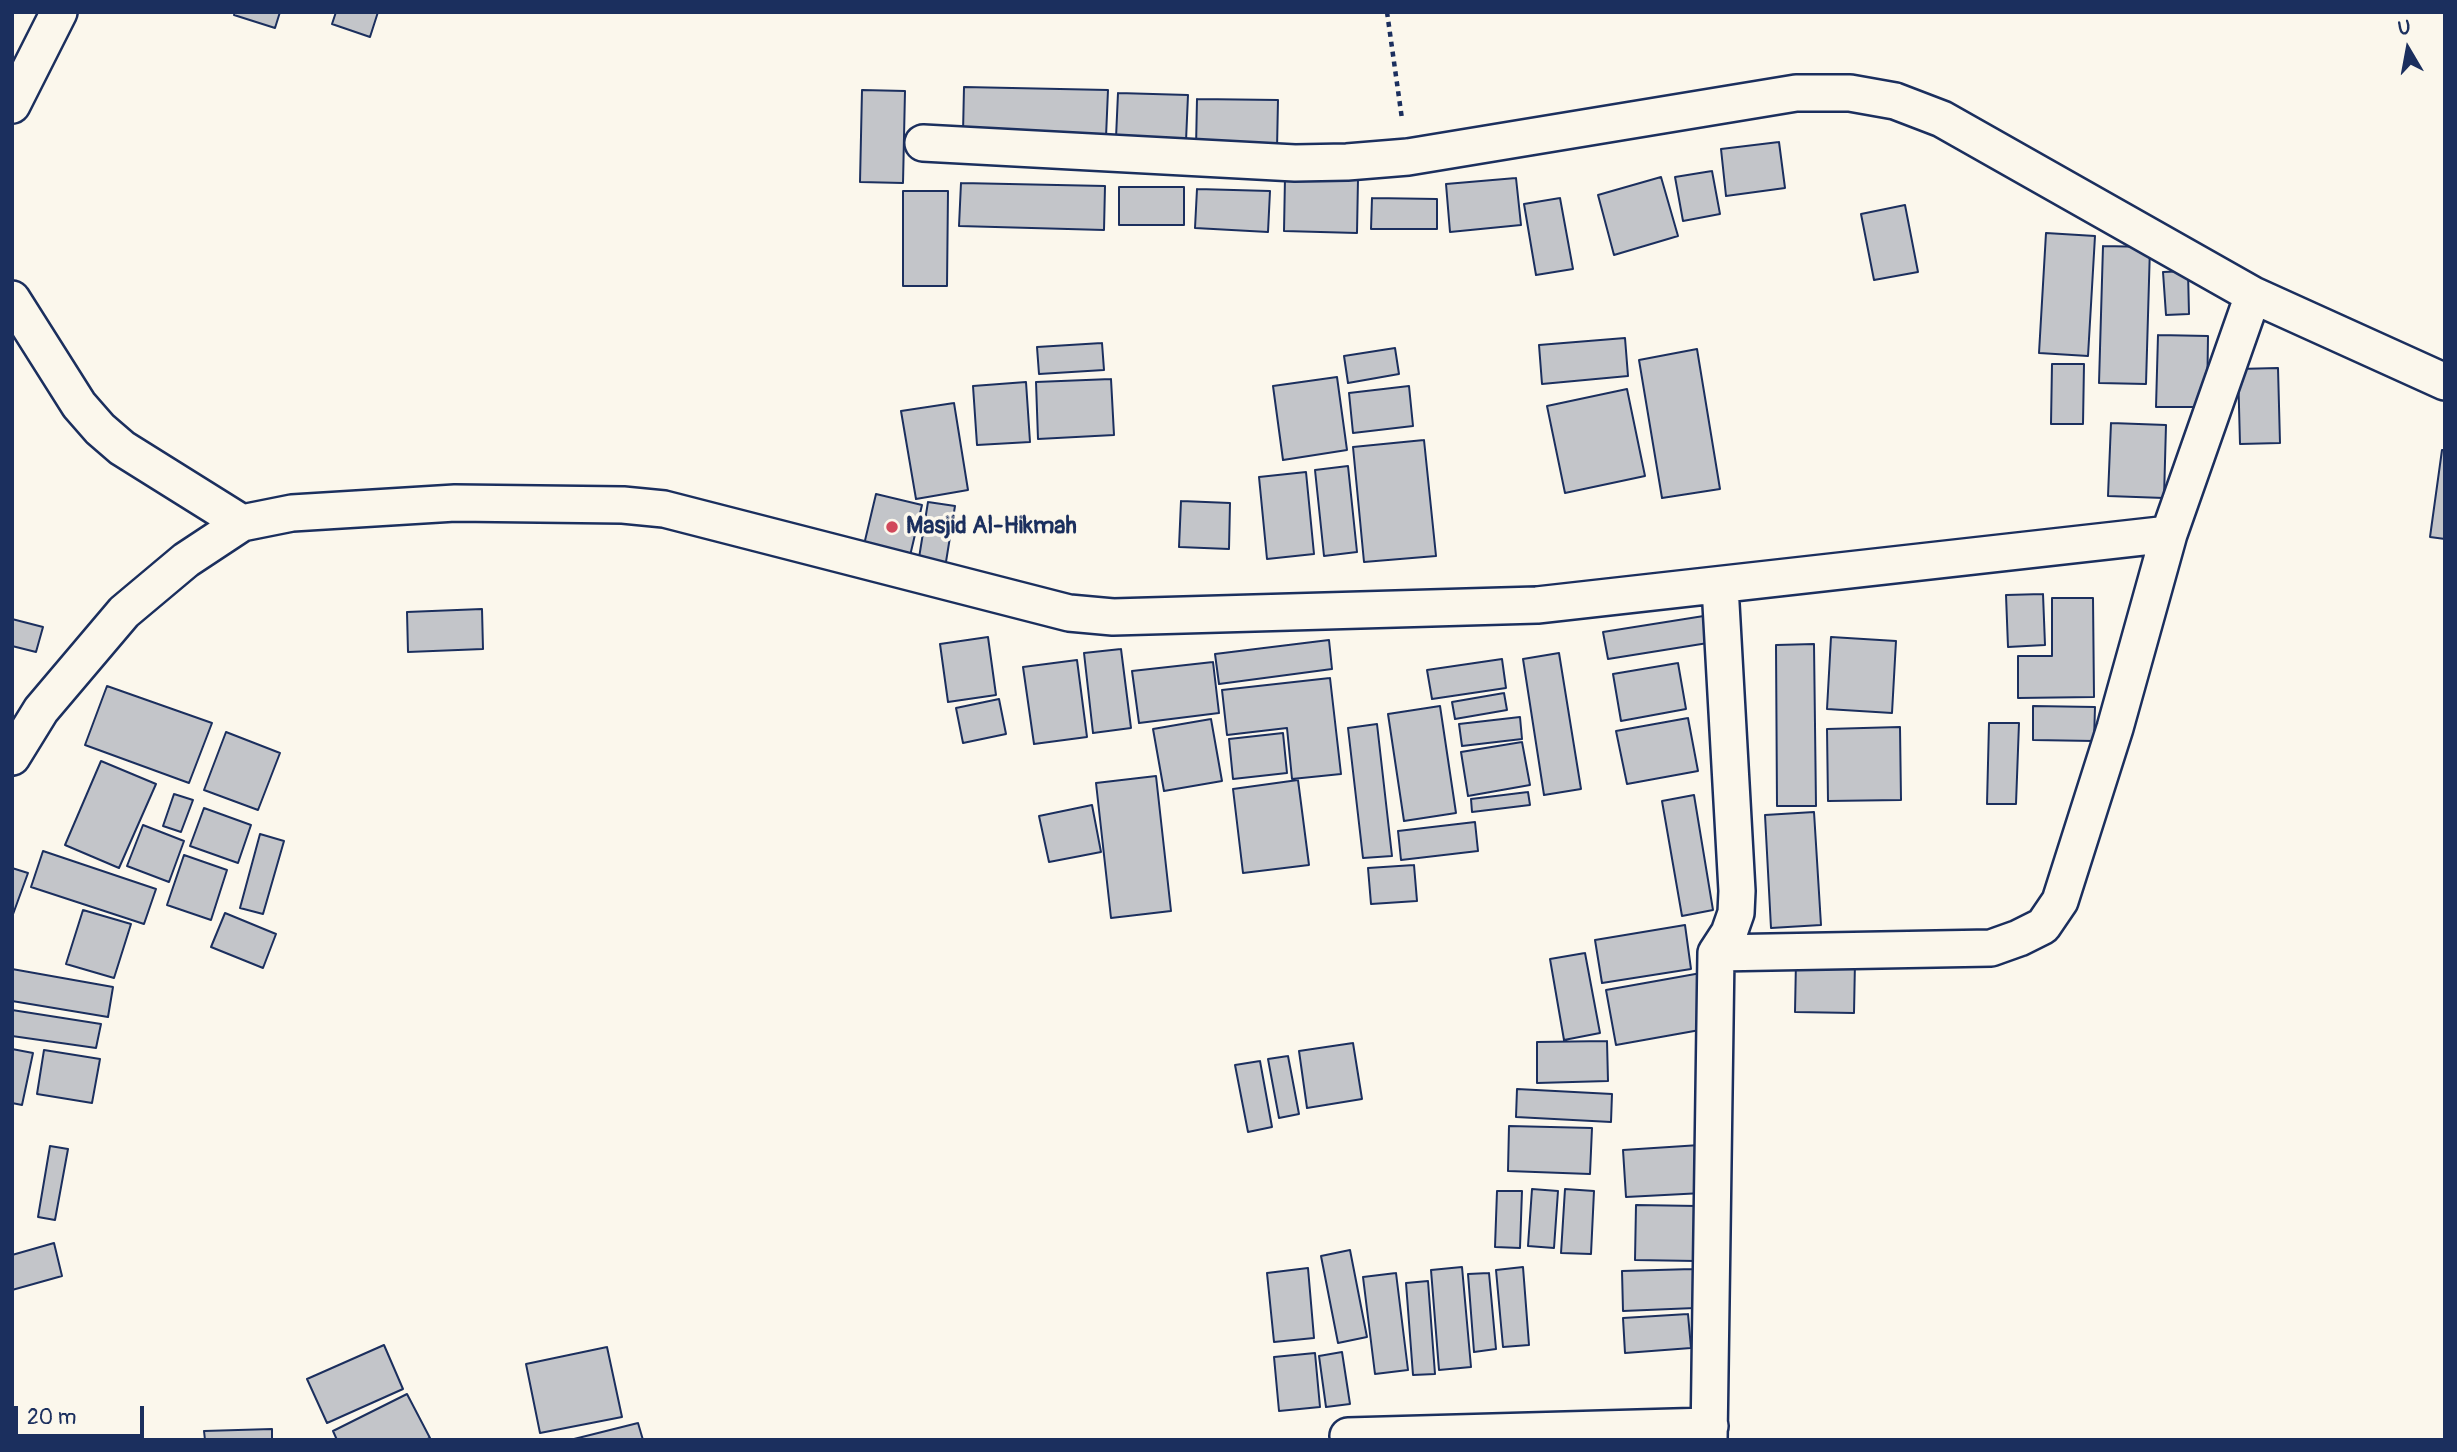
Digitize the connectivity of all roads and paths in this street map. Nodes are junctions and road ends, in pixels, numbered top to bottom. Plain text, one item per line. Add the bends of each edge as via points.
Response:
1 (60, 12) edge
2 (1387, 12) edge
3 (12, 105) edge
4 (923, 143) dead end
5 (1408, 158) junction
6 (2253, 295) junction
7 (12, 299) edge
8 (2445, 382) edge
9 (242, 523) junction
10 (2169, 534) junction
11 (1720, 586) junction
12 (12, 757) edge
13 (1716, 953) junction
14 (1709, 1433) edge
15 (1348, 1436) dead end

1 - 3 street
2 - 5 path
4 - 5 street via 1294,163
5 - 6 street via 1796,93 1850,93 1895,101 1942,119
6 - 8 street
6 - 10 street
7 - 9 street via 79,405 100,429 122,448
9 - 11 street via 292,513 455,503 664,509 1069,613 1113,617 1537,605
9 - 12 street via 186,560 124,612 41,710
10 - 11 street
10 - 13 street via 2060,901 2043,926 1992,948
11 - 13 street via 1737,913
13 - 14 street
14 - 15 street

